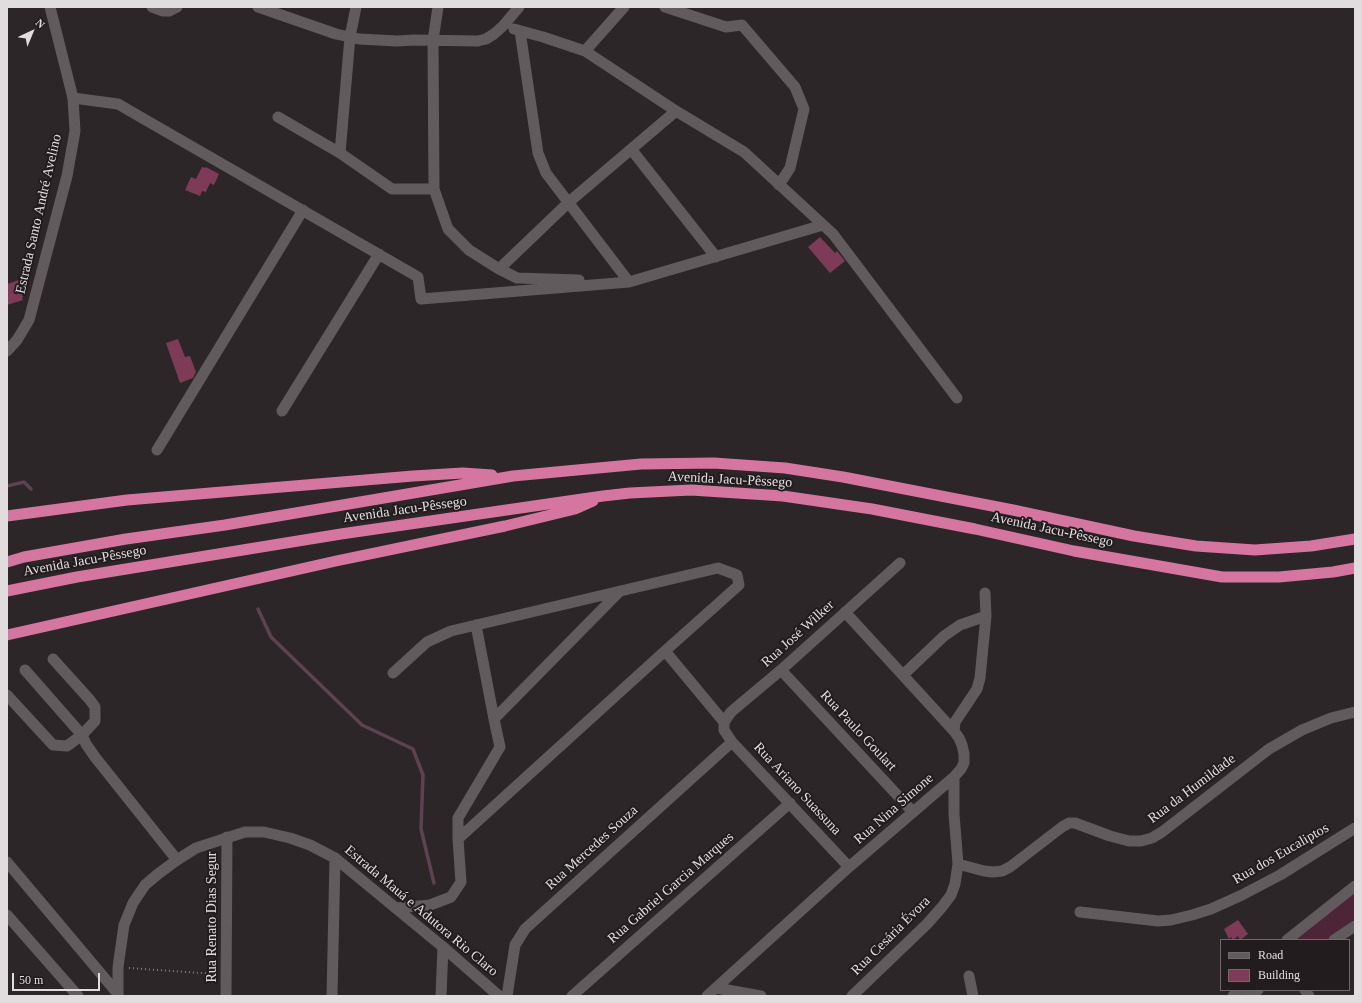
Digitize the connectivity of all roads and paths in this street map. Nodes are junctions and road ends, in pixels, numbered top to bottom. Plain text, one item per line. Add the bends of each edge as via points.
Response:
1 (50, 7) edge
2 (152, 7) edge
3 (177, 7) edge
4 (258, 7) edge
5 (356, 7) edge
6 (438, 7) edge
7 (519, 7) edge
8 (624, 7) edge
9 (665, 7) edge
10 (503, 26) junction
11 (520, 31) junction
12 (350, 37) junction
13 (433, 40) junction
14 (585, 51) junction
15 (73, 98) junction
16 (676, 111) junction
17 (278, 117) dead end
18 (631, 150) junction
19 (340, 153) junction
20 (779, 184) junction
21 (434, 189) junction
22 (569, 202) junction
23 (303, 210) junction
24 (823, 225) junction
25 (379, 254) junction
26 (716, 257) junction
27 (500, 269) junction
28 (629, 282) junction
29 (7, 351) edge
30 (958, 398) dead end
31 (282, 411) dead end
32 (157, 450) dead end
33 (513, 476) junction
34 (604, 496) junction
35 (7, 516) edge
36 (1355, 539) edge
37 (7, 562) edge
38 (900, 563) dead end
39 (1355, 568) edge
40 (7, 591) edge
41 (620, 591) junction
42 (985, 593) dead end
43 (845, 612) junction
44 (986, 616) junction
45 (476, 625) junction
46 (7, 635) edge
47 (665, 651) junction
48 (53, 659) dead end
49 (25, 670) dead end
50 (781, 670) junction
51 (393, 673) dead end
52 (903, 675) junction
53 (7, 695) edge
54 (1355, 712) edge
55 (494, 718) junction
56 (724, 726) junction
57 (954, 731) junction
58 (82, 735) junction
59 (732, 742) junction
60 (954, 777) junction
61 (790, 803) junction
62 (913, 812) junction
63 (1355, 828) edge
64 (227, 837) junction
65 (458, 839) junction
66 (335, 858) junction
67 (177, 860) junction
68 (7, 862) edge
69 (958, 864) junction
70 (850, 867) junction
71 (1355, 886) edge
72 (396, 908) junction
73 (1080, 912) dead end
74 (7, 915) edge
75 (1355, 926) edge
76 (1288, 939) edge
77 (1336, 939) edge
78 (443, 947) junction
79 (118, 968) junction
80 (227, 975) junction
81 (969, 976) dead end
82 (716, 988) junction
83 (118, 995) edge
84 (78, 996) edge
85 (226, 996) edge
86 (332, 996) edge
87 (441, 996) edge
88 (499, 996) edge
89 (507, 996) edge
90 (572, 996) edge
91 (707, 996) edge
92 (761, 996) edge
93 (852, 996) edge
94 (973, 996) edge

1 - 15 street, Estrada Santo André Avelino
2 - 3 street via 163,11
4 - 12 street
5 - 12 street
6 - 13 street
7 - 10 street
8 - 14 street
9 - 20 street via 726,27 742,25 795,87 804,109 790,168
10 - 11 street
10 - 13 street via 486,39 478,41
11 - 14 street
11 - 22 street via 538,153 546,173
12 - 13 street via 397,41
12 - 19 street
13 - 21 street
14 - 16 street
15 - 23 street via 118,104
15 - 29 street, Estrada Santo André Avelino via 75,131 67,176 29,320
16 - 18 street
16 - 20 street via 744,152
17 - 19 street
18 - 22 street
18 - 26 street
19 - 21 street via 392,189
20 - 24 street
21 - 27 street via 448,229 469,250
22 - 27 street
22 - 28 street
23 - 25 street
23 - 32 street
24 - 26 street
24 - 30 street via 833,234
25 - 28 street via 418,277 421,299
25 - 31 street
26 - 28 street
27 - 28 street via 517,278
33 - 35 highway via 463,473 405,477 127,500
33 - 36 highway, Avenida Jacu-Pêssego via 641,464 714,463 784,468 843,477 1134,536 1196,546 1255,550 1311,546
33 - 37 highway, Avenida Jacu-Pêssego via 126,539
34 - 39 highway, Avenida Jacu-Pêssego via 691,490 783,496 872,509 1082,553 1222,577 1279,577
34 - 40 highway, Avenida Jacu-Pêssego via 168,561
34 - 46 highway via 575,509 547,516 328,562
38 - 43 street, Rua José Wilker
41 - 45 street
41 - 47 street via 718,568 737,575 739,585
41 - 55 street
42 - 44 street
43 - 50 street, Rua José Wilker
43 - 52 street, Rua Nina Simone
44 - 52 street via 960,625 944,636
44 - 57 street via 977,689 955,722
45 - 51 street via 451,631 427,642
45 - 55 street
47 - 56 street, Rua Ariano Suassuna
47 - 65 street
48 - 58 street via 95,707 95,721
49 - 58 street
50 - 56 street, Rua José Wilker via 731,712
50 - 62 street, Rua Paulo Goulart
52 - 57 street, Rua Nina Simone
53 - 58 street via 53,745 67,746
54 - 69 street, Rua da Humildade via 1331,718 1302,730 1269,749 1152,838 1129,841 1069,823 1010,867 1002,870 984,871
55 - 65 street via 500,747 458,818
56 - 59 street, Rua Ariano Suassuna
57 - 60 street, Rua Nina Simone via 962,745 964,763
58 - 67 street via 95,757
59 - 61 street, Rua Ariano Suassuna
59 - 89 street, Rua Mercedes Souza via 525,928 515,945
60 - 62 street, Rua Nina Simone
60 - 69 street, Rua Cesária Évora
61 - 70 street, Rua Ariano Suassuna
61 - 90 street, Rua Gabriel Garcia Marques
62 - 70 street, Rua Nina Simone
63 - 73 street, Rua dos Eucaliptos via 1280,875 1242,895 1192,915 1158,921
64 - 66 street, Estrada Mauá e Adutora Rio Claro via 245,832 264,832 310,845
64 - 67 street, Estrada Mauá e Adutora Rio Claro via 196,848
64 - 80 street, Rua Renato Dias Segur
65 - 72 street via 460,882 451,897 430,905
66 - 72 street, Estrada Mauá e Adutora Rio Claro
66 - 86 street
67 - 79 street, Estrada Mauá e Adutora Rio Claro via 145,886 133,903 124,925
68 - 83 street
69 - 93 street, Rua Cesária Évora via 951,895 942,907
70 - 82 street, Rua Nina Simone
71 - 76 street
72 - 78 street, Estrada Mauá e Adutora Rio Claro
74 - 84 street
75 - 77 street
78 - 87 street
78 - 88 street, Estrada Mauá e Adutora Rio Claro
79 - 80 path
79 - 83 street, Estrada Mauá e Adutora Rio Claro
80 - 85 street, Rua Renato Dias Segur
81 - 94 street
82 - 91 street, Rua Nina Simone
82 - 92 street

